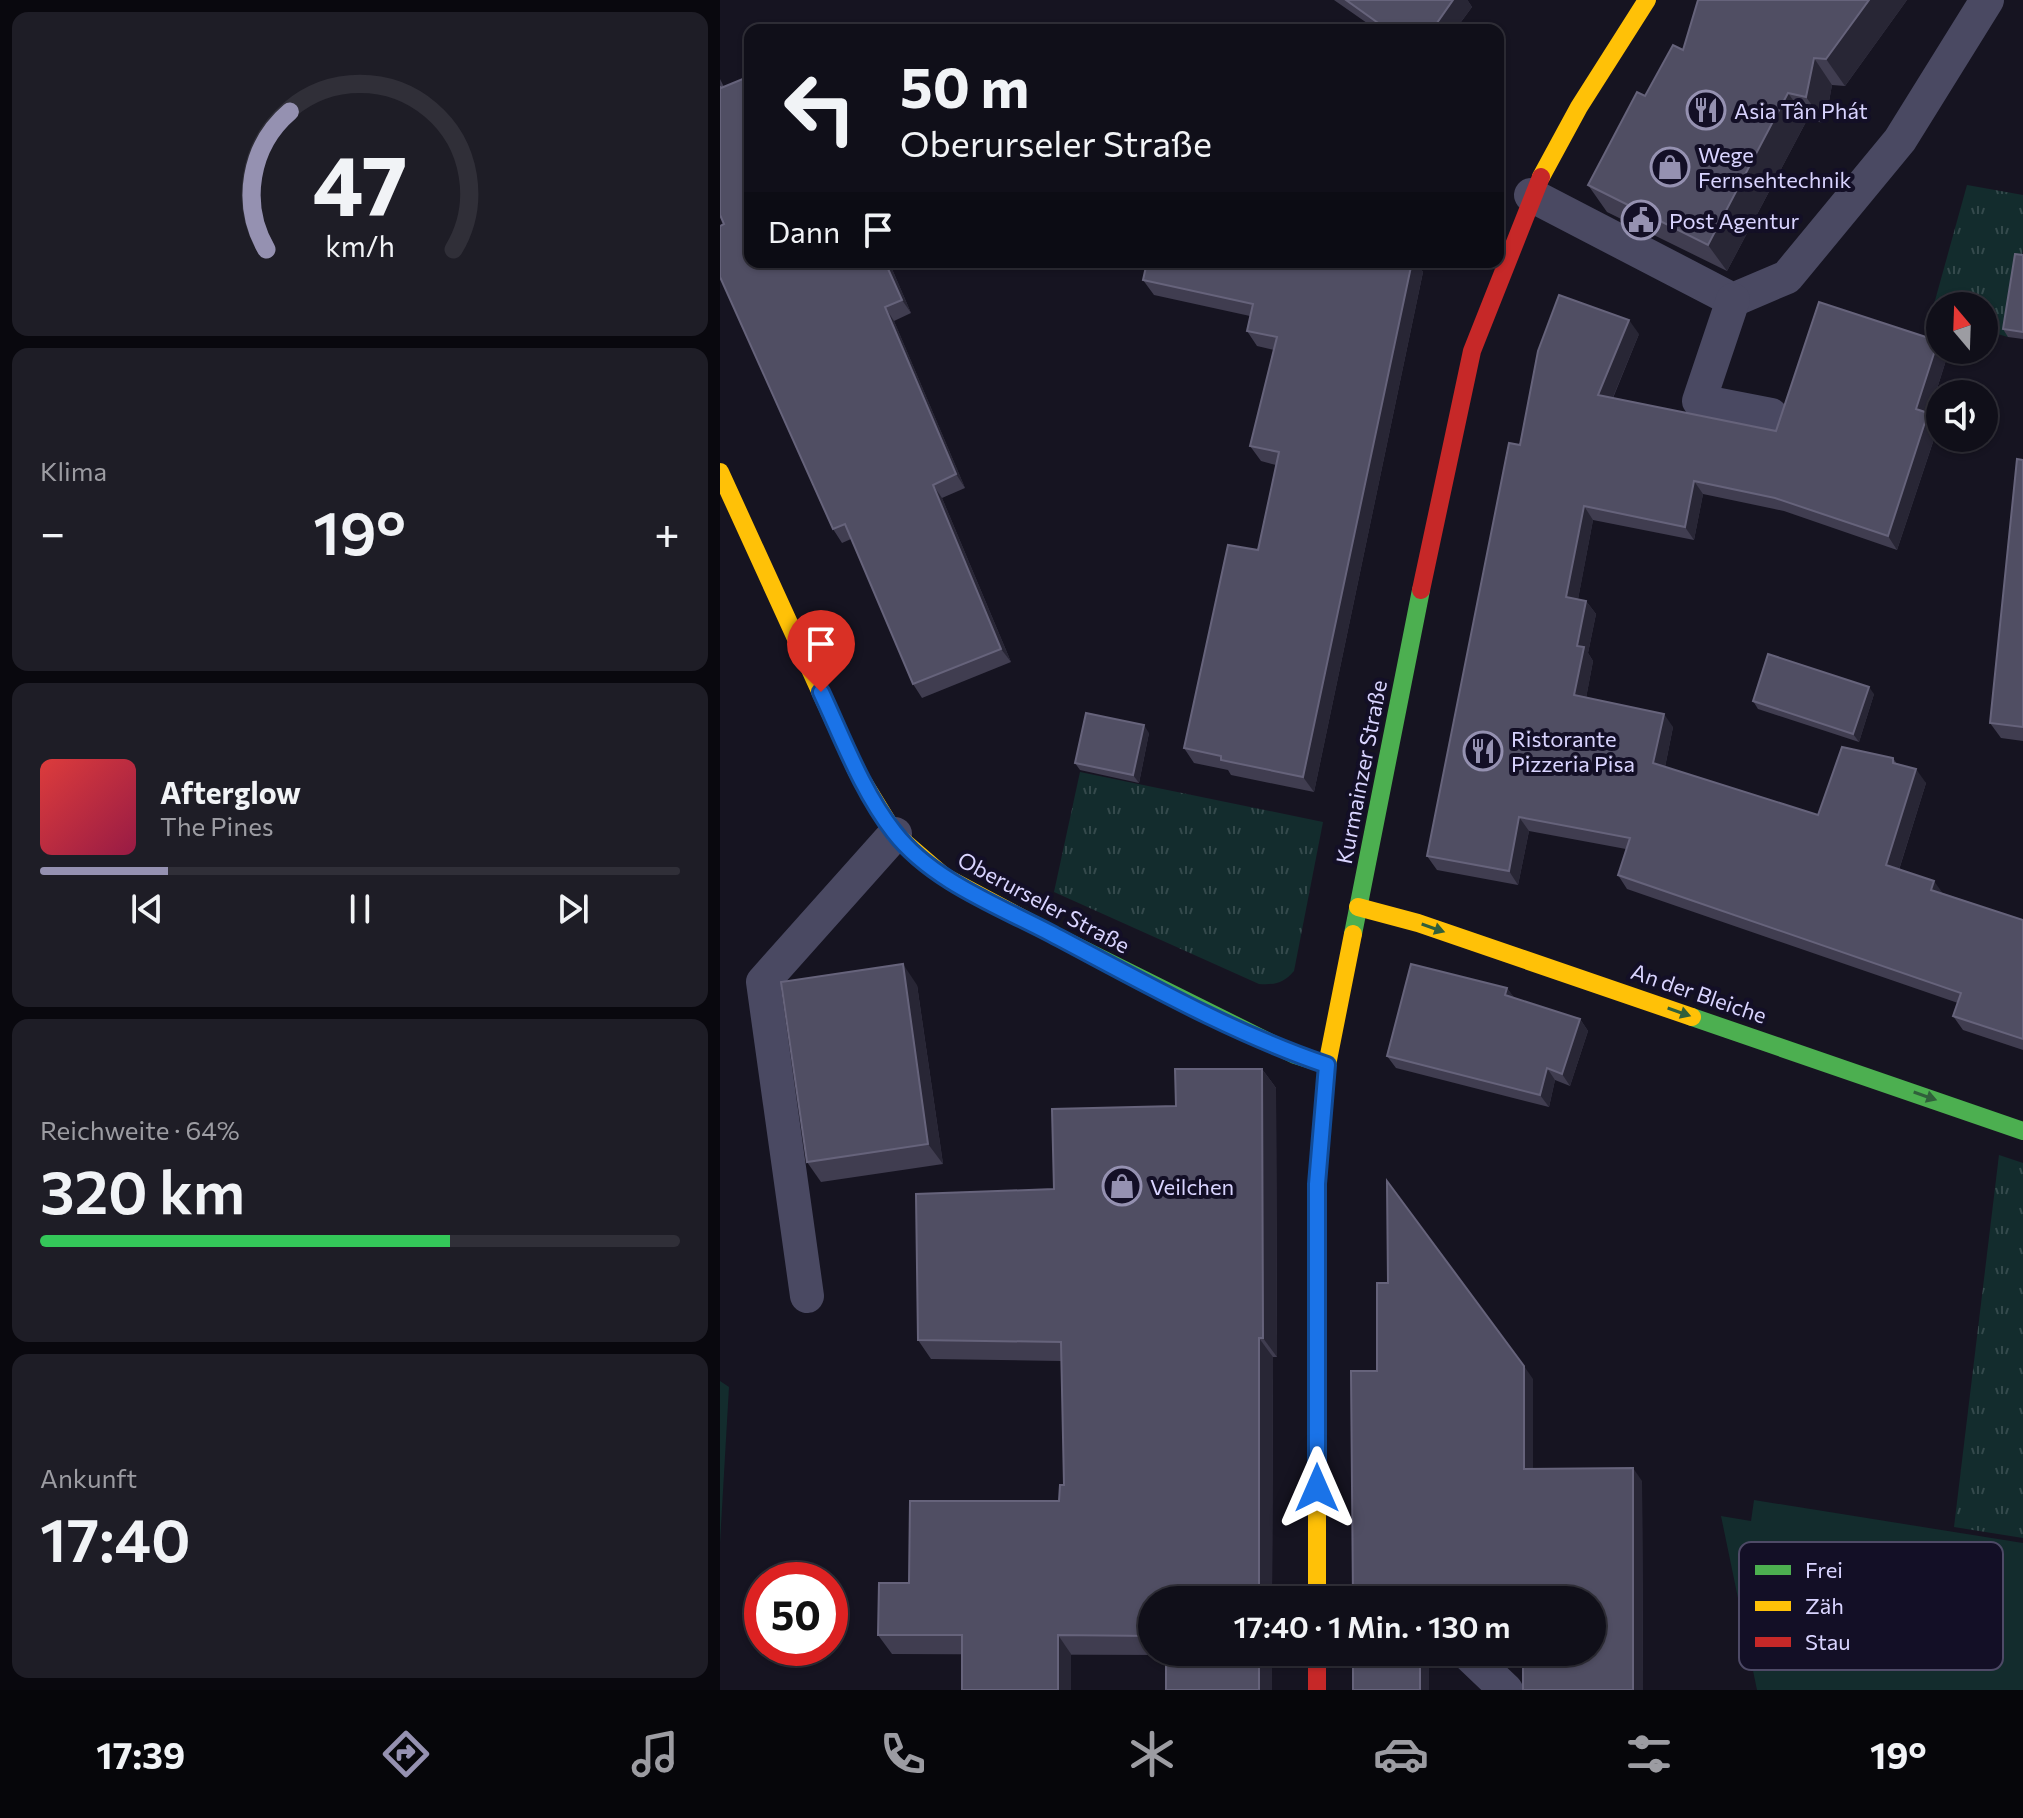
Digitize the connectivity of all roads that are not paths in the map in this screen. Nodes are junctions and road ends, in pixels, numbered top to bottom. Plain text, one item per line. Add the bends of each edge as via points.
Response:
1 (1647, 0) edge
2 (1987, 0) edge
3 (1531, 195) junction
4 (1504, 266) edge
5 (1503, 268) edge
6 (1733, 300) junction
7 (1771, 415) dead end
8 (720, 472) edge
9 (895, 834) junction
10 (1358, 907) junction
11 (1327, 1065) junction
12 (2023, 1131) edge
13 (807, 1296) dead end
14 (1317, 1586) edge
15 (1317, 1666) edge
16 (1481, 1666) edge
17 (1317, 1690) edge
18 (1506, 1690) edge

1 - 3 main road, Kurmainzer Straße
2 - 6 lane via 1900,140 1787,277
3 - 4 main road, Kurmainzer Straße
3 - 6 lane
5 - 10 main road, Kurmainzer Straße via 1472,351
6 - 7 lane via 1699,401
8 - 9 main road, Oberurseler Straße via 857,772
9 - 11 main road, Oberurseler Straße via 945,877 1141,981 1295,1055
9 - 13 lane via 763,982
10 - 11 main road, Kurmainzer Straße
10 -> 12 main road, An der Bleiche via 1448,933
11 - 14 main road, Kurmainzer Straße via 1317,1184
15 - 17 main road
16 - 18 lane

